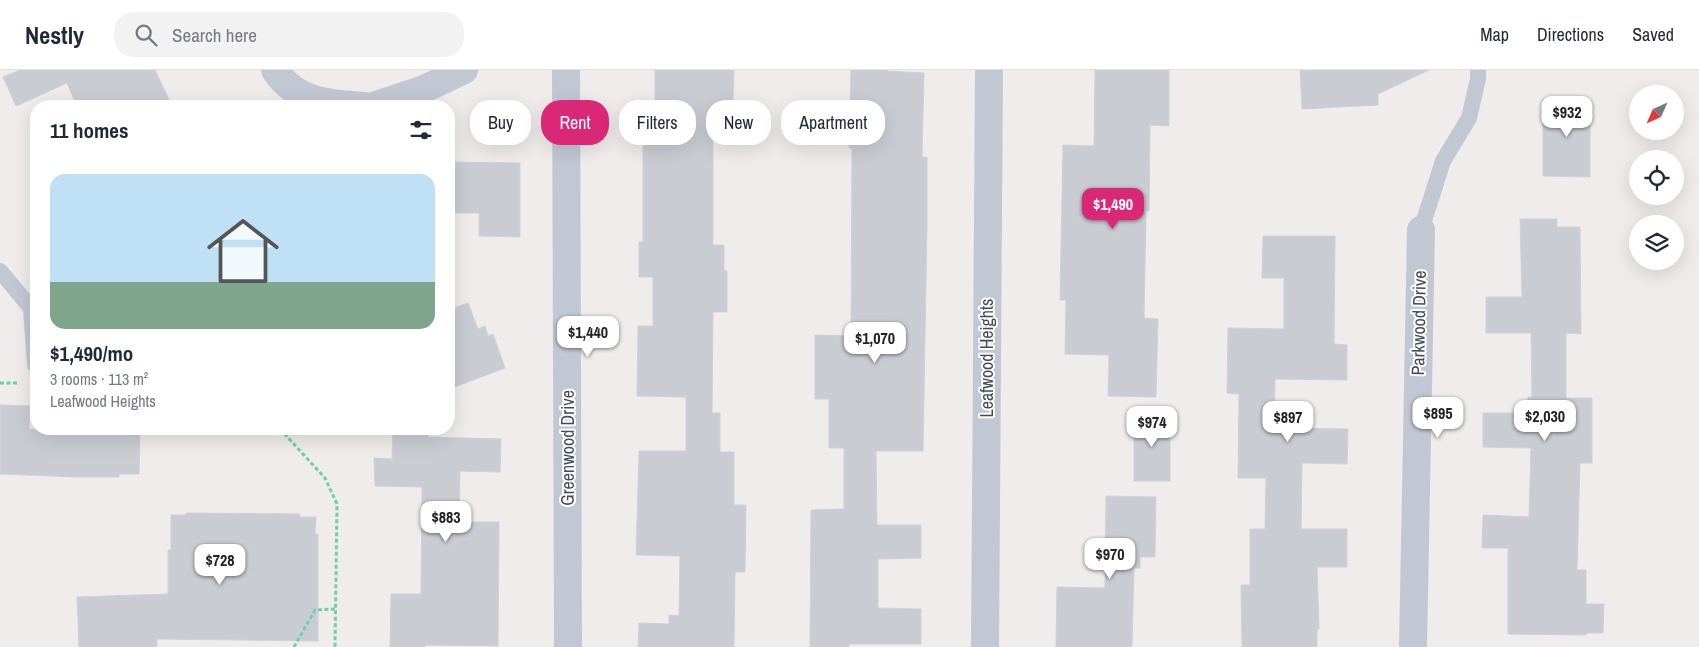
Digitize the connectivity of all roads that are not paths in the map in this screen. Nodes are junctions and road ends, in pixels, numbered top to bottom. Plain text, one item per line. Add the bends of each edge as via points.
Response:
1 (275, 70) edge
2 (464, 70) edge
3 (566, 70) edge
4 (989, 70) edge
5 (1478, 70) edge
6 (319, 100) edge
7 (390, 100) edge
8 (1421, 230) joint
9 (0, 270) edge
10 (30, 306) edge
11 (568, 647) edge
12 (985, 647) edge
13 (1414, 647) edge

1 - 6 street via 294,91
2 - 7 street via 424,89
3 - 11 street, Greenwood Drive
4 - 12 street, Leafwood Heights
5 - 8 lane, Parkwood Drive via 1469,118 1443,161
8 - 13 street, Parkwood Drive
9 - 10 lane

